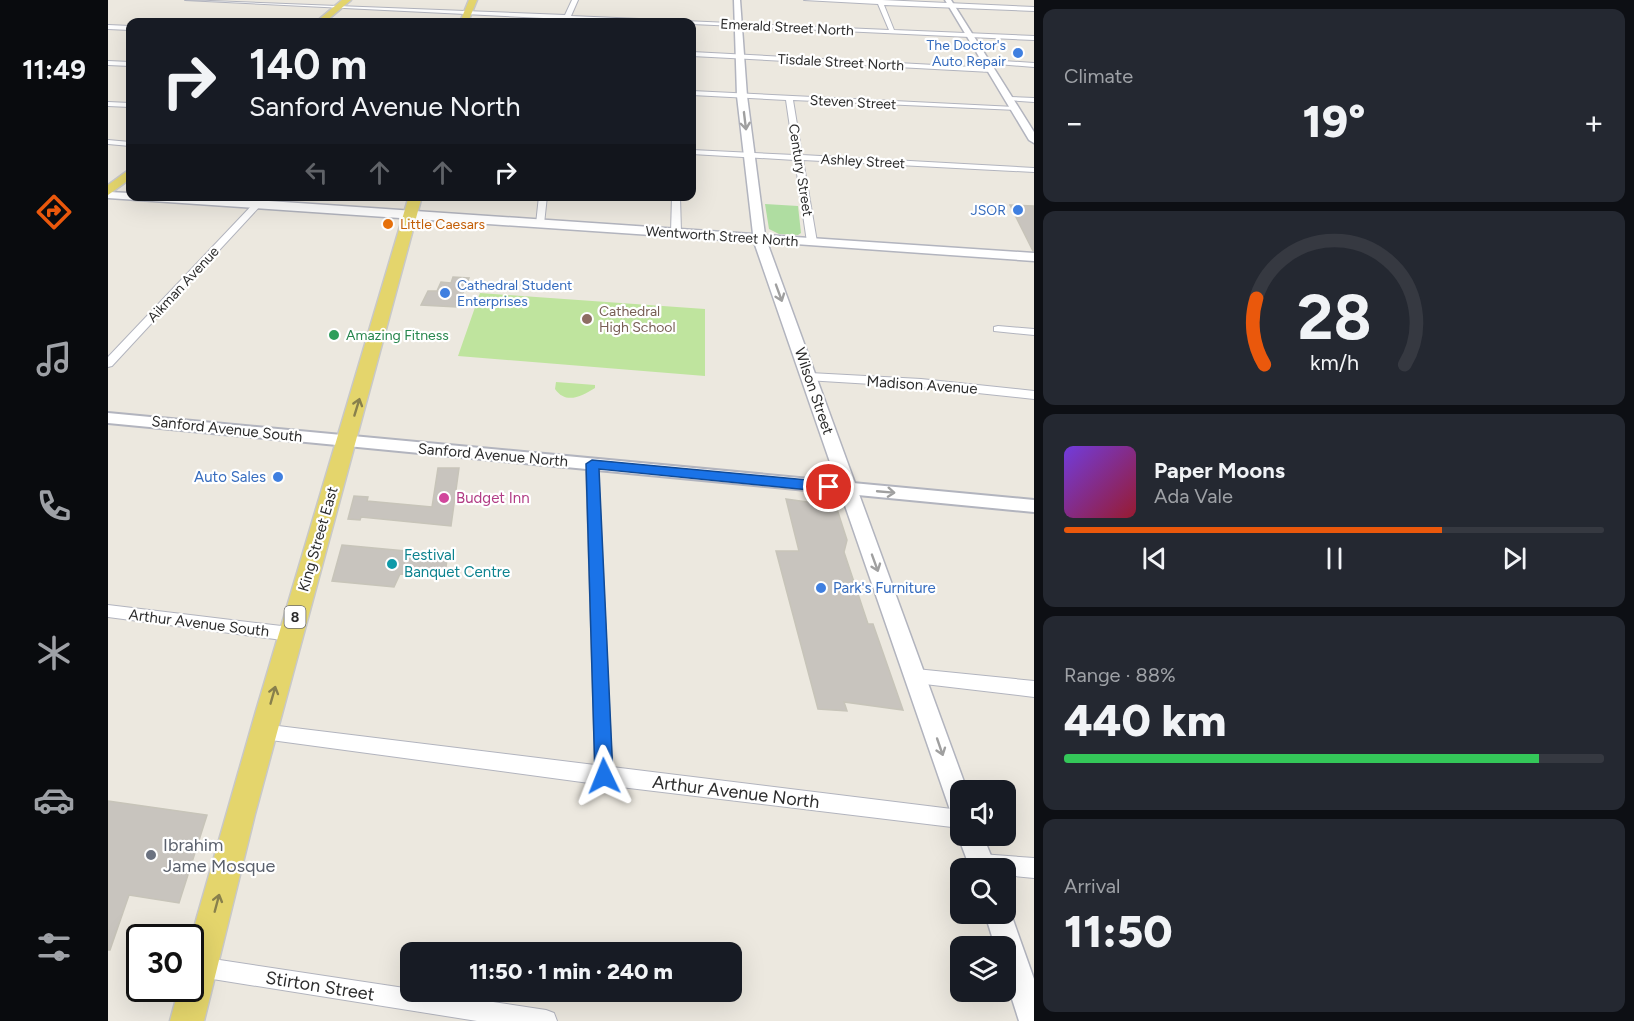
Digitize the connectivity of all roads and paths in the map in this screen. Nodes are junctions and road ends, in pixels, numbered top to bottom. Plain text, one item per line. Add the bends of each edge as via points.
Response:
1 (188, 0) edge
2 (348, 0) edge
3 (472, 0) edge
4 (575, 0) edge
5 (737, 0) edge
6 (807, 0) edge
7 (880, 2) edge
8 (950, 3) edge
9 (339, 6) junction
10 (1034, 9) edge
11 (468, 12) junction
12 (325, 18) edge
13 (466, 18) edge
14 (542, 18) edge
15 (568, 18) edge
16 (696, 23) edge
17 (738, 24) junction
18 (108, 27) edge
19 (126, 28) edge
20 (871, 30) junction
21 (891, 32) junction
22 (970, 35) junction
23 (873, 38) dead end
24 (1034, 38) edge
25 (696, 54) edge
26 (740, 57) junction
27 (108, 63) edge
28 (126, 64) edge
29 (1034, 64) edge
30 (989, 66) junction
31 (696, 93) edge
32 (742, 96) junction
33 (789, 98) junction
34 (1009, 99) junction
35 (1034, 100) edge
36 (108, 104) edge
37 (126, 105) edge
38 (1015, 110) junction
39 (1034, 140) edge
40 (108, 142) edge
41 (126, 144) edge
42 (696, 152) edge
43 (749, 155) junction
44 (799, 158) junction
45 (1034, 170) edge
46 (126, 177) edge
47 (108, 193) edge
48 (126, 195) edge
49 (213, 201) edge
50 (542, 201) edge
51 (676, 201) edge
52 (258, 204) junction
53 (413, 206) edge
54 (540, 224) junction
55 (676, 233) junction
56 (759, 238) junction
57 (812, 242) junction
58 (1034, 257) edge
59 (998, 329) dead end
60 (1034, 332) edge
61 (108, 364) edge
62 (810, 377) junction
63 (1034, 394) edge
64 (108, 418) edge
65 (346, 441) junction
66 (592, 464) junction
67 (848, 489) junction
68 (1034, 506) edge
69 (108, 611) edge
70 (290, 634) junction
71 (916, 676) junction
72 (1034, 689) edge
73 (262, 732) junction
74 (604, 776) junction
75 (952, 780) edge
76 (950, 818) edge
77 (1016, 867) edge
78 (1034, 868) edge
79 (1001, 924) edge
80 (204, 952) edge
81 (204, 968) edge
82 (192, 1002) edge
83 (187, 1021) edge
84 (546, 1021) edge
85 (1034, 1021) edge

1 - 9 street, Emerald Street North
2 - 9 main road
3 - 11 main road
4 - 15 street
5 - 17 main road, Wilson Street
6 - 7 street
7 - 8 street
7 - 21 street
8 - 10 street
8 - 22 main road
9 - 11 street, Emerald Street North
9 - 12 main road
11 - 13 main road
11 - 14 street, Emerald Street North
16 - 17 street, Emerald Street North
17 - 20 street, Emerald Street North
17 - 26 main road, Wilson Street
18 - 19 street
20 - 21 street, Emerald Street North
20 - 23 street
21 - 22 street, Emerald Street North
22 - 24 street, Emerald Street North
22 - 30 main road
25 - 26 street, Tisdale Street North
26 - 30 street, Tisdale Street North
26 - 32 main road, Wilson Street
27 - 28 street
29 - 30 street, Tisdale Street North
30 - 34 main road
31 - 32 street, Steven Street
32 - 33 street, Steven Street
32 -> 43 main road, Wilson Street
33 - 38 street, Steven Street
33 - 44 street, Century Street
34 - 35 street
34 - 38 main road
36 - 37 street
38 - 39 main road
40 - 41 street
42 - 43 street, Ashley Street
43 - 44 street, Ashley Street
43 - 56 main road, Wilson Street
44 - 45 street, Ashley Street
44 - 57 street, Century Street
46 - 47 main road
47 - 48 main road
49 - 52 main road, Wentworth Street North
50 - 54 street
51 - 55 street
52 - 53 main road, Wentworth Street North
52 - 61 street, Aikman Avenue
53 - 54 main road, Wentworth Street North
65 -> 53 main road, King Street East / 8
54 - 55 main road, Wentworth Street North
55 - 56 main road, Wentworth Street North
56 - 57 main road, Wentworth Street North
56 -> 62 main road, Wilson Street
57 - 58 main road, Wentworth Street North
59 - 60 street
62 - 63 street, Madison Avenue
62 - 67 main road, Wilson Street
64 - 65 street, Sanford Avenue South
65 - 66 street, Sanford Avenue North
65 - 70 main road, King Street East / 8
66 - 67 street, Sanford Avenue North
66 - 74 street
67 -> 68 street, Sanford Avenue North
67 -> 71 main road, Wilson Street
69 - 70 street, Arthur Avenue South
73 -> 70 main road, King Street East / 8
71 - 72 street
71 -> 75 main road, Wilson Street
73 - 74 street, Arthur Avenue North
80 -> 73 main road, King Street East / 8
74 - 76 street, Arthur Avenue North
77 - 78 street
79 - 85 main road
81 - 84 street, Stirton Street
82 - 83 main road, King Street East / 8

